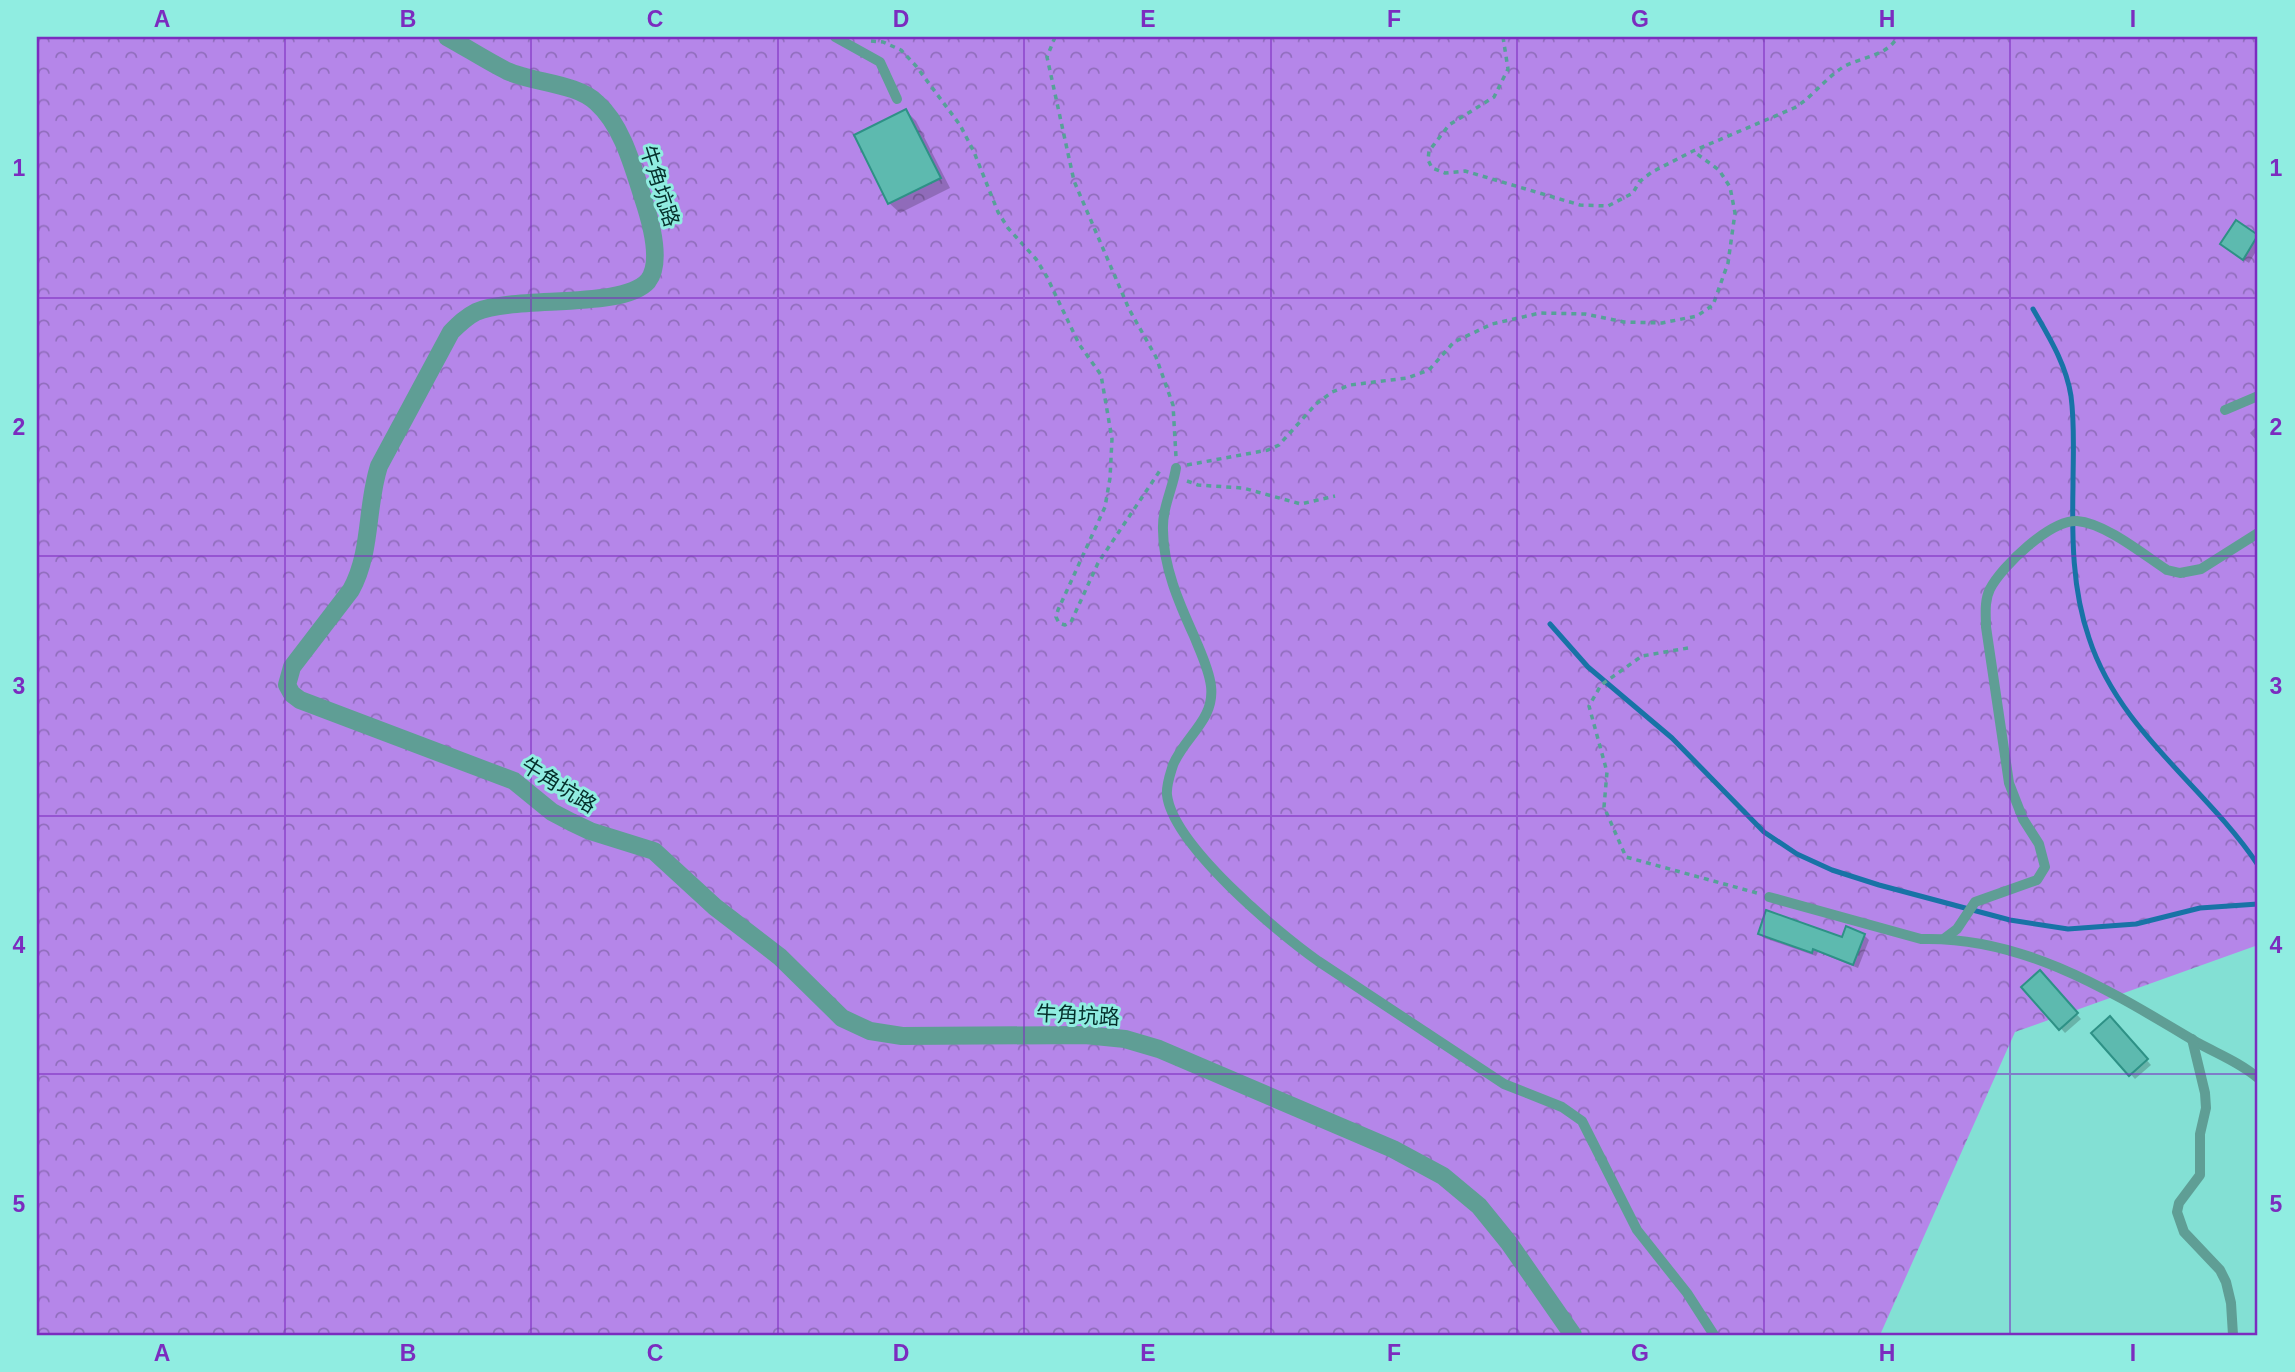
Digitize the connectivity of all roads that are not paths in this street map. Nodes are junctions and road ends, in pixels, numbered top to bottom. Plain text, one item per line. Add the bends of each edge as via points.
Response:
1 (447, 37) edge
2 (839, 38) edge
3 (897, 99) dead end
4 (2258, 396) edge
5 (2225, 410) dead end
6 (1176, 472) road end
7 (2258, 533) edge
8 (1769, 897) road end
9 (1945, 939) junction
10 (2192, 1039) junction
11 (2258, 1078) edge
12 (1573, 1335) edge
13 (1714, 1335) edge
14 (2232, 1335) edge

1 - 12 street, 牛角坑路 via 508,71 596,101 621,139 643,198 655,244 654,265 649,280 626,293 488,308 461,321 451,332 379,466 358,577 292,667 287,685 292,694 514,781 571,822 654,851 715,907 780,957 842,1018 870,1031 902,1036 1125,1039 1159,1049 1394,1149 1443,1176 1479,1206
2 - 3 lane via 880,62
4 - 5 lane
6 - 13 lane via 1165,510 1164,550 1212,696 1203,722 1175,761 1168,780 1167,796 1188,841 1251,906 1318,961 1504,1084 1562,1107 1582,1121 1637,1230
7 - 9 lane via 2201,569 2180,573 2167,570 2098,528 2079,521 2063,522 2021,553 1997,579 1985,606 1986,627 2009,783 2039,844 2045,867 2037,880 1975,902
8 - 9 lane via 1920,939
9 - 10 lane via 2046,961 2137,1005
10 - 11 lane
10 - 14 lane via 2206,1108 2200,1134 2200,1175 2179,1203 2178,1212 2184,1232 2220,1269 2226,1282

